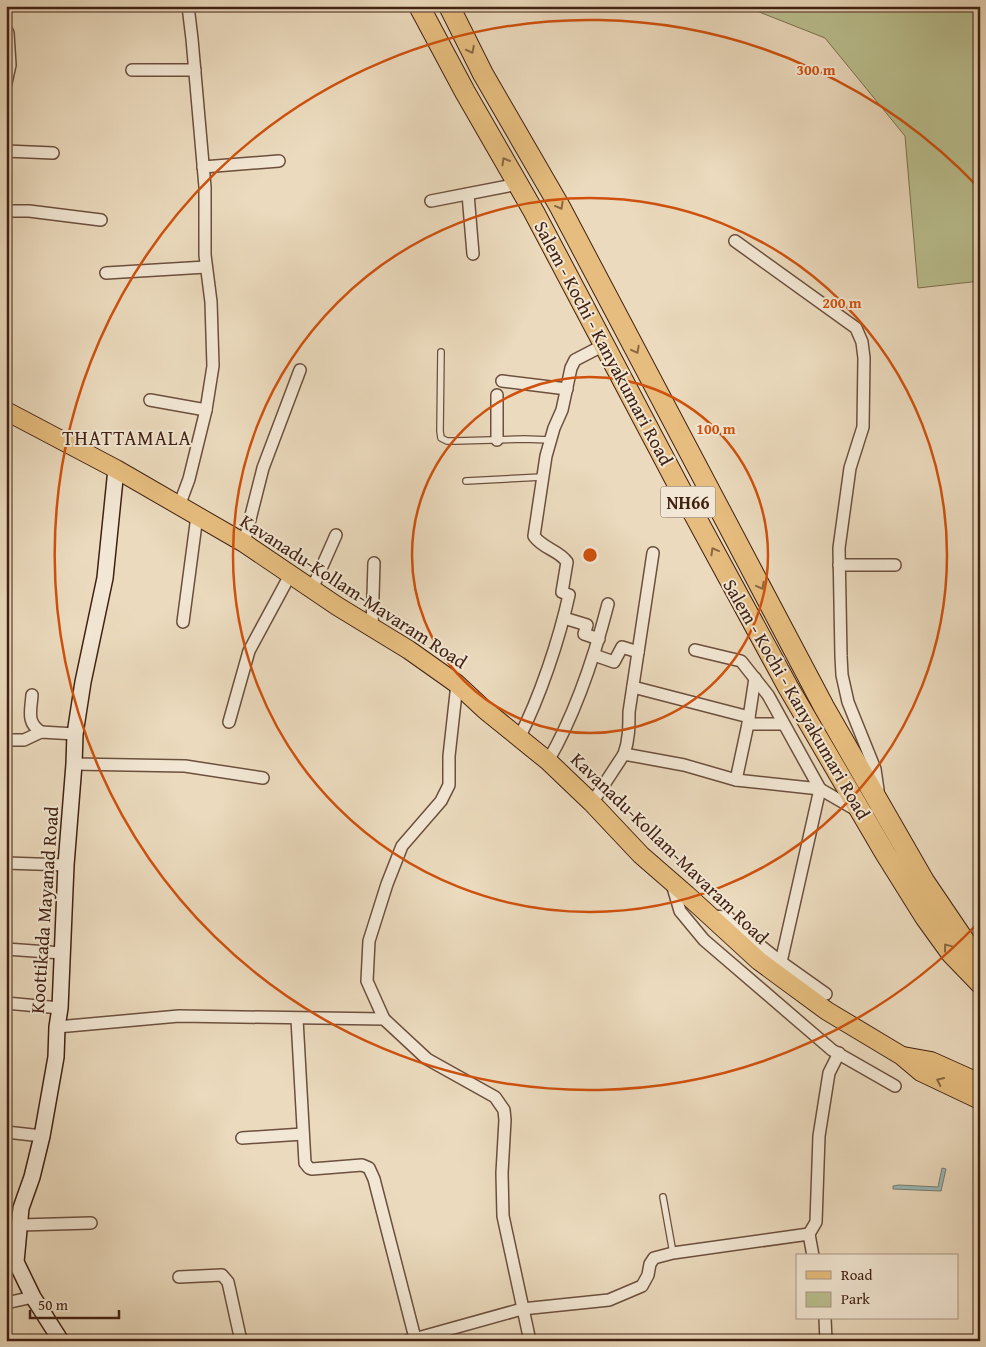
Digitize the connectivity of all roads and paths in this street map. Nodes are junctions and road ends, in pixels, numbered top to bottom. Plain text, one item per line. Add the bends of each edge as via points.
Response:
1 (188, 6) edge
2 (420, 6) edge
3 (449, 6) edge
4 (6, 30) edge
5 (132, 70) dead end
6 (195, 70) junction
7 (6, 83) edge
8 (6, 151) edge
9 (53, 152) dead end
10 (279, 161) dead end
11 (203, 166) junction
12 (518, 184) junction
13 (468, 194) junction
14 (431, 202) dead end
15 (6, 211) edge
16 (101, 220) dead end
17 (735, 241) dead end
18 (473, 254) dead end
19 (206, 267) junction
20 (106, 273) dead end
21 (604, 345) junction
22 (441, 352) dead end
23 (300, 370) dead end
24 (502, 381) dead end
25 (567, 389) junction
26 (497, 395) dead end
27 (150, 400) dead end
28 (206, 410) junction
29 (6, 411) edge
30 (497, 440) junction
31 (551, 440) junction
32 (116, 469) junction
33 (542, 477) junction
34 (466, 481) dead end
35 (178, 506) junction
36 (197, 516) junction
37 (336, 535) dead end
38 (244, 543) junction
39 (653, 553) dead end
40 (374, 563) dead end
41 (839, 565) junction
42 (895, 565) dead end
43 (290, 575) junction
44 (312, 589) junction
45 (608, 604) dead end
46 (564, 618) junction
47 (183, 622) dead end
48 (372, 628) junction
49 (599, 639) junction
50 (695, 650) dead end
51 (638, 652) junction
52 (594, 654) junction
53 (755, 678) junction
54 (457, 684) junction
55 (633, 687) junction
56 (32, 695) dead end
57 (749, 720) junction
58 (229, 722) dead end
59 (783, 724) junction
60 (41, 732) junction
61 (75, 734) junction
62 (519, 738) junction
63 (6, 740) edge
64 (624, 754) junction
65 (548, 761) junction
66 (74, 764) junction
67 (262, 778) dead end
68 (736, 780) junction
69 (820, 789) junction
70 (592, 803) junction
71 (872, 810) junction
72 (6, 863) edge
73 (66, 864) junction
74 (671, 880) junction
75 (708, 916) junction
76 (6, 948) edge
77 (62, 953) junction
78 (980, 960) edge
79 (781, 962) junction
80 (980, 983) edge
81 (826, 994) dead end
82 (6, 1002) edge
83 (60, 1008) junction
84 (297, 1019) junction
85 (384, 1019) junction
86 (57, 1027) junction
87 (839, 1053) junction
88 (902, 1056) junction
89 (980, 1083) edge
90 (895, 1086) dead end
91 (980, 1100) edge
92 (6, 1132) edge
93 (303, 1134) junction
94 (42, 1136) junction
95 (242, 1138) dead end
96 (664, 1197) dead end
97 (91, 1223) dead end
98 (20, 1225) junction
99 (809, 1234) junction
100 (673, 1253) junction
101 (814, 1254) edge
102 (11, 1260) edge
103 (179, 1277) dead end
104 (33, 1297) junction
105 (6, 1303) edge
106 (522, 1309) junction
107 (825, 1320) edge
108 (411, 1339) edge
109 (61, 1341) edge
110 (241, 1341) edge
111 (530, 1341) edge
112 (826, 1341) edge

1 - 6 street
12 -> 2 highway, Salem - Kochi - Kanyakumari Road / NH66
3 -> 71 highway, Salem - Kochi - Kanyakumari Road / NH66 via 483,74 560,207 824,707
4 - 7 street via 10,65
5 - 6 street
6 - 11 street
8 - 9 street
10 - 11 street
11 - 19 street
12 - 13 street
12 - 21 highway, Salem - Kochi - Kanyakumari Road / NH66
13 - 14 street
13 - 18 street
15 - 16 street
17 - 41 street via 856,328 862,342 863,427 850,468
19 - 20 street
19 - 28 street via 213,366
21 - 25 street via 575,360
71 -> 21 highway, Salem - Kochi - Kanyakumari Road / NH66 via 783,678
22 - 30 lane via 441,438 447,441
23 - 38 street via 263,468
24 - 25 street
25 - 31 street
26 - 30 street
27 - 28 street
28 - 35 street via 189,479
29 - 32 main road, Kavanadu-Kollam-Mavaram Road
30 - 31 lane
31 - 33 street
32 - 35 main road, Kavanadu-Kollam-Mavaram Road
32 - 61 main road, Koottikada Mayanad Road via 105,578
33 - 34 lane
33 - 46 street via 534,536 545,547 563,555 567,562 562,592 570,594
35 - 36 main road, Kavanadu-Kollam-Mavaram Road
36 - 38 main road, Kavanadu-Kollam-Mavaram Road
36 - 47 street
37 - 44 street
38 - 43 main road, Kavanadu-Kollam-Mavaram Road
39 - 51 street
40 - 48 street
41 - 42 street
41 - 71 street via 842,675 848,702 875,769
43 - 44 main road, Kavanadu-Kollam-Mavaram Road
43 - 58 street via 249,651
44 - 48 main road, Kavanadu-Kollam-Mavaram Road
45 - 49 street
46 - 49 street via 587,625 584,634
46 - 62 street via 528,722
48 - 54 main road, Kavanadu-Kollam-Mavaram Road
49 - 52 street
50 - 53 street via 741,661
51 - 52 street via 622,647 614,662
51 - 55 street
52 - 65 street via 564,733
53 - 57 street
53 - 59 street
54 - 62 main road, Kavanadu-Kollam-Mavaram Road
54 - 85 street via 449,785 441,801 402,846 386,884 369,941 367,981
55 - 57 street
55 - 64 street via 629,737
56 - 60 street via 30,719
57 - 59 street
57 - 68 street
59 - 69 street
60 - 61 street
60 - 63 street via 24,740
61 - 66 main road, Koottikada Mayanad Road
62 - 65 main road, Kavanadu-Kollam-Mavaram Road
64 - 68 street
64 - 70 street
65 - 70 main road, Kavanadu-Kollam-Mavaram Road
66 - 67 street via 185,766
66 - 73 main road, Koottikada Mayanad Road
68 - 69 street
69 - 71 street
69 - 79 street
70 - 74 main road, Kavanadu-Kollam-Mavaram Road via 641,855
71 - 78 highway, Salem - Kochi - Kanyakumari Road / NH66
80 -> 71 highway, Salem - Kochi - Kanyakumari Road / NH66 via 951,953 925,917
72 - 73 street
73 - 77 main road, Koottikada Mayanad Road
74 - 75 main road, Kavanadu-Kollam-Mavaram Road
74 - 87 street via 680,911 704,940
75 - 79 street via 728,917
75 - 88 main road, Kavanadu-Kollam-Mavaram Road via 759,961 827,1011
76 - 77 street
77 - 83 main road, Koottikada Mayanad Road
79 - 81 street
82 - 83 street
83 - 86 main road, Koottikada Mayanad Road
84 - 85 street
84 - 86 street via 179,1016
84 - 93 street
85 - 106 street via 427,1059 496,1097 504,1110 503,1216
86 - 94 main road, Koottikada Mayanad Road via 56,1058
87 - 90 street
87 - 99 street via 829,1073 823,1109 816,1222
88 - 89 main road, Kavanadu-Kollam-Mavaram Road via 931,1061
91 -> 88 main road, Kavanadu-Kollam-Mavaram Road via 921,1072
92 - 94 street
93 - 95 street
93 - 108 street via 305,1163 309,1168 362,1165 369,1168 382,1206
94 - 98 main road, Koottikada Mayanad Road via 21,1208
96 - 100 lane
97 - 98 street
98 - 102 main road, Koottikada Mayanad Road
99 - 100 street
99 - 101 street
100 - 106 street via 654,1258 642,1286 609,1300
102 - 104 main road, Koottikada Mayanad Road
103 - 110 street via 225,1277
104 - 105 street
104 - 109 main road, Koottikada Mayanad Road
106 - 108 street
106 - 111 street
107 - 112 street

